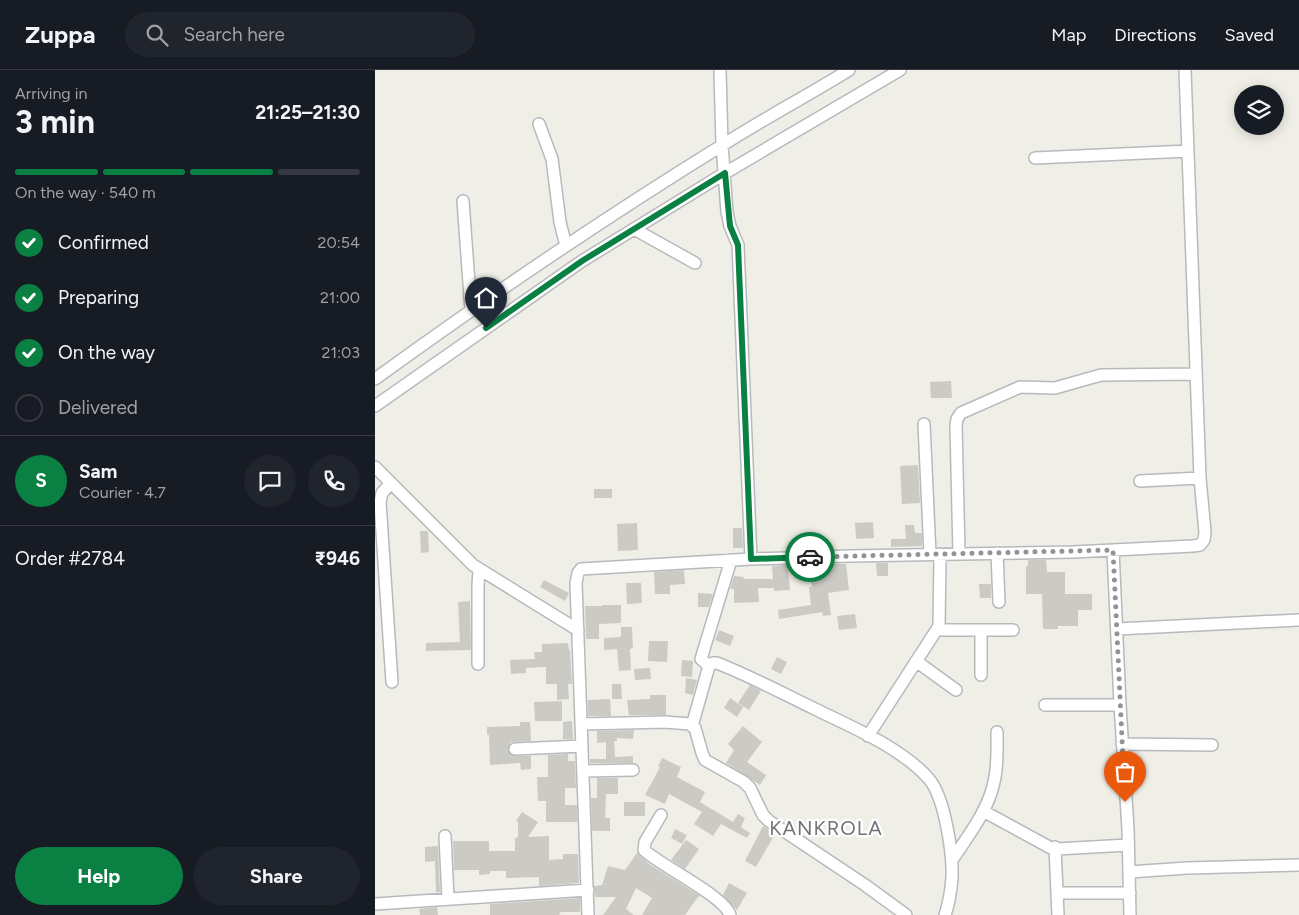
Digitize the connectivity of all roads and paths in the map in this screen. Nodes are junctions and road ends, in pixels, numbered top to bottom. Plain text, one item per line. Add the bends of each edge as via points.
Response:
1 (720, 70) edge
2 (849, 70) edge
3 (900, 70) edge
4 (1185, 70) edge
5 (539, 124) dead end
6 (722, 145) junction
7 (1188, 151) junction
8 (1035, 158) dead end
9 (725, 173) junction
10 (463, 201) dead end
11 (634, 229) junction
12 (566, 246) junction
13 (695, 263) dead end
14 (471, 310) junction
15 (1197, 374) junction
16 (375, 379) edge
17 (375, 406) edge
18 (924, 424) dead end
19 (375, 467) edge
20 (1200, 478) junction
21 (1140, 481) dead end
22 (390, 484) junction
23 (1113, 550) junction
24 (997, 553) junction
25 (935, 554) junction
26 (959, 554) junction
27 (751, 559) junction
28 (731, 560) junction
29 (479, 569) junction
30 (999, 602) dead end
31 (1299, 620) edge
32 (1117, 629) junction
33 (578, 630) junction
34 (937, 630) junction
35 (981, 630) junction
36 (1013, 630) dead end
37 (916, 661) junction
38 (479, 664) dead end
39 (709, 666) junction
40 (981, 675) dead end
41 (392, 682) dead end
42 (956, 690) dead end
43 (1045, 705) dead end
44 (1120, 705) junction
45 (581, 724) junction
46 (692, 726) junction
47 (997, 732) dead end
48 (868, 736) junction
49 (1122, 744) junction
50 (582, 746) junction
51 (1212, 746) dead end
52 (515, 749) dead end
53 (633, 770) dead end
54 (584, 771) junction
55 (983, 811) junction
56 (661, 815) dead end
57 (445, 836) dead end
58 (1128, 845) junction
59 (1055, 847) junction
60 (952, 860) junction
61 (1299, 865) edge
62 (1129, 872) junction
63 (588, 890) junction
64 (1057, 893) junction
65 (1130, 893) junction
66 (448, 899) junction
67 (375, 904) edge
68 (894, 906) junction
69 (588, 915) edge
70 (730, 915) edge
71 (886, 915) edge
72 (906, 915) edge
73 (945, 915) edge
74 (1058, 915) edge
75 (1130, 915) edge

1 - 6 street
2 - 6 street
3 - 9 street
4 - 7 street
5 - 12 street via 553,163
6 - 9 street
6 - 12 street
7 - 8 street
7 - 15 street
9 - 11 street
9 - 27 street via 730,226 738,245
10 - 14 street
11 - 13 street
11 - 17 street via 582,261
12 - 14 street
14 - 16 street
15 - 20 street
15 - 26 street via 1101,376 1055,388 1020,388 961,413 956,425
18 - 25 street
19 - 22 street
20 - 21 street
20 - 23 street via 1205,532 1200,545
22 - 29 street
22 - 41 street via 379,502
23 - 24 street
23 - 32 street
24 - 26 street
24 - 30 street
25 - 26 street
25 - 27 street
25 - 34 street
27 - 28 street
28 - 33 street via 581,569 577,573
28 - 39 street via 701,659
29 - 33 street
29 - 38 street
31 - 32 street
32 - 44 street
33 - 45 street
34 - 35 street
34 - 37 street
35 - 36 street
35 - 40 street
37 - 42 street
37 - 48 street
39 - 46 street
39 - 48 street via 713,663 722,665
43 - 44 street
44 - 49 street
45 - 46 street via 686,722
45 - 50 street
46 - 68 street via 705,760 744,782 769,821
47 - 55 street via 995,781
48 - 60 street via 915,765 931,781 942,802
49 - 51 street
49 - 58 street
50 - 52 street
50 - 54 street
53 - 54 street
54 - 63 street
55 - 59 street via 1045,846
55 - 60 street
56 - 70 street via 645,842 644,850 711,895
57 - 66 street
58 - 59 street
58 - 62 street
59 - 64 street
60 - 73 street via 951,893
61 - 62 street
62 - 65 street
63 - 66 street
63 - 69 street
64 - 65 street
64 - 74 street
65 - 75 street
66 - 67 street
68 - 71 street
68 - 72 street

